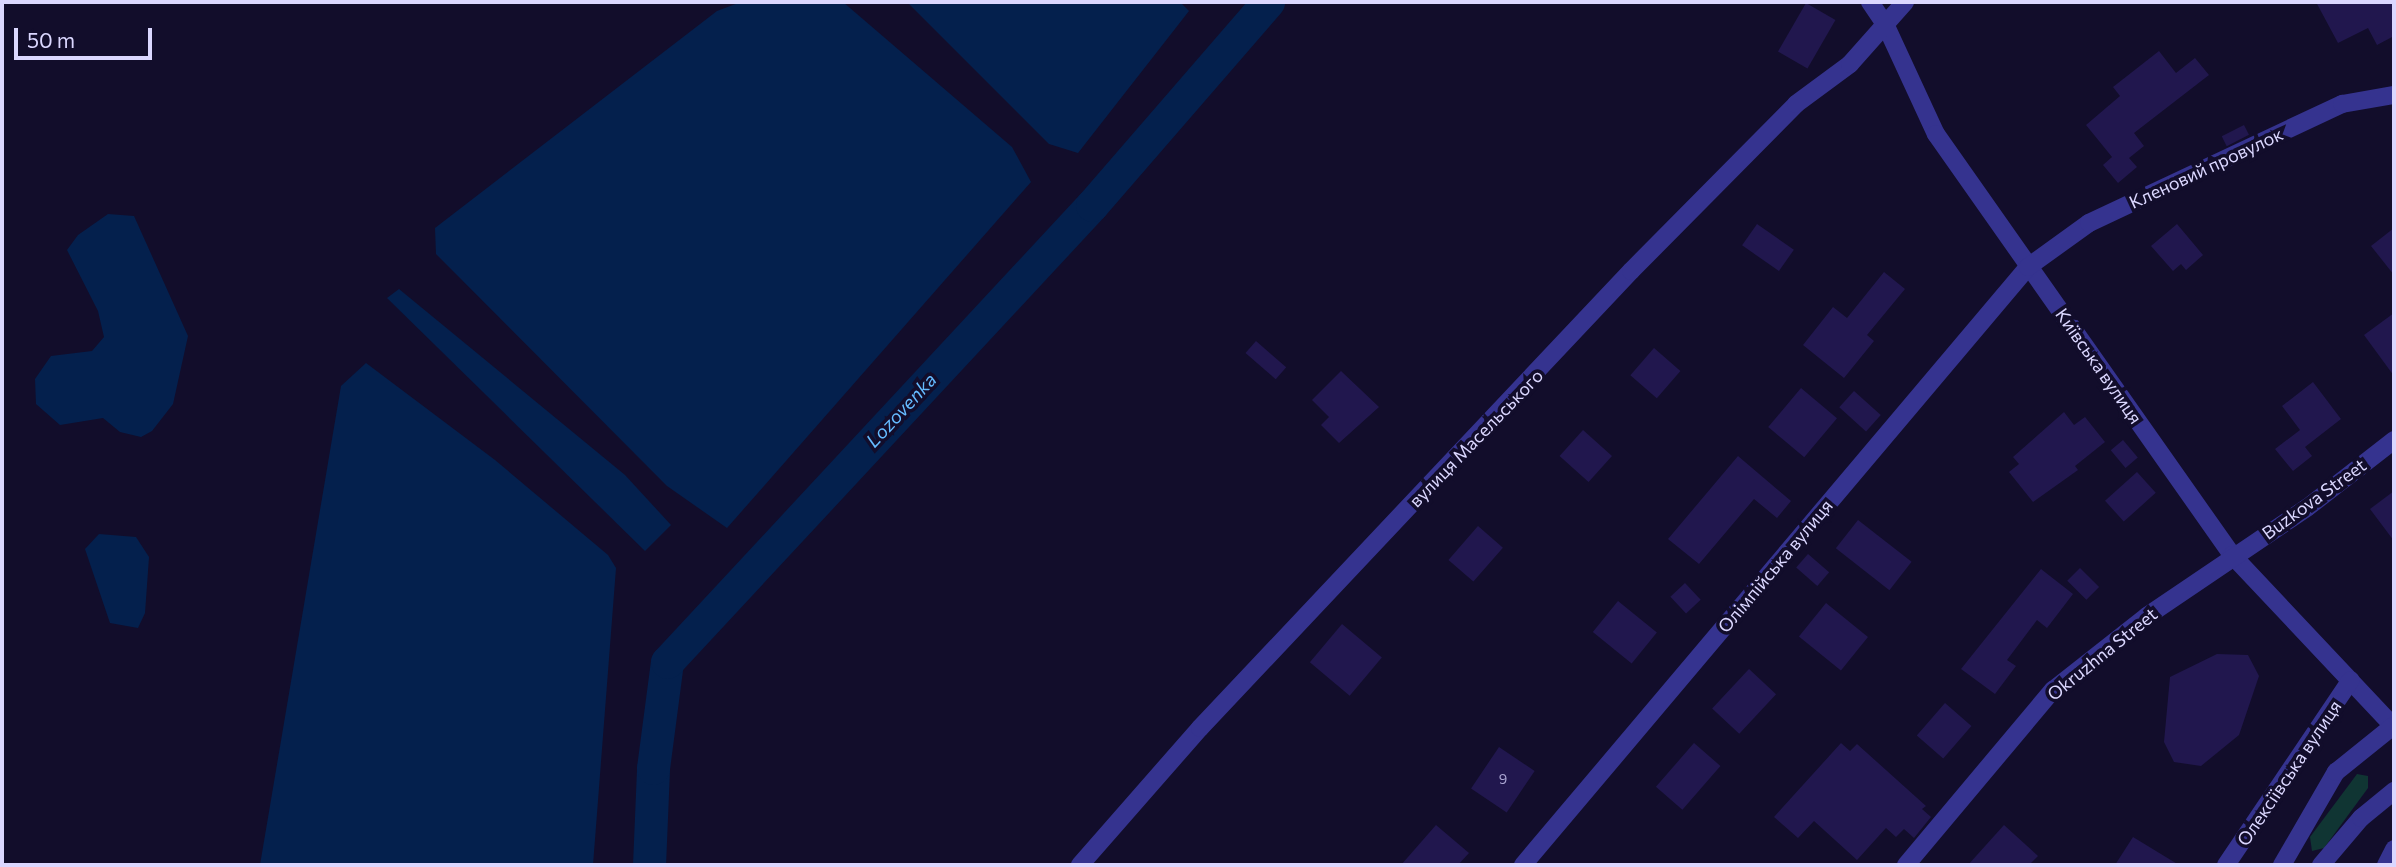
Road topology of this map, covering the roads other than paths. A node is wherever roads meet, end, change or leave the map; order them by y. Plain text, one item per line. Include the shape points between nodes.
1 (1870, 2) edge
2 (1905, 2) edge
3 (1886, 26) junction
4 (2394, 95) edge
5 (2028, 267) junction
6 (2394, 440) edge
7 (2232, 555) junction
8 (2351, 680) junction
9 (2394, 727) edge
10 (2394, 791) edge
11 (2394, 849) edge
12 (1080, 865) edge
13 (1522, 865) edge
14 (1906, 865) edge
15 (2226, 865) edge
16 (2282, 865) edge
17 (2321, 865) edge
18 (2386, 865) edge

1 - 3 street, Київська вулиця
2 - 3 street, вулиця Масельського
3 - 5 street, Київська вулиця via 1936,134
3 - 12 street, вулиця Масельського via 1850,64 1786,114 1631,271 1200,728
4 - 5 street, Кленовий провулок via 2342,104 2089,223
5 - 7 street, Київська вулиця
5 - 13 street, Олімпійська вулиця
6 - 7 street, Buzkova Street via 2308,507
7 - 8 street, Київська вулиця
7 - 14 street, Okruzhna Street via 2053,690
8 - 9 street, Київська вулиця
8 - 15 street, Олексіївська вулиця
9 - 16 street via 2336,772
10 - 17 street via 2361,818
11 - 18 street

